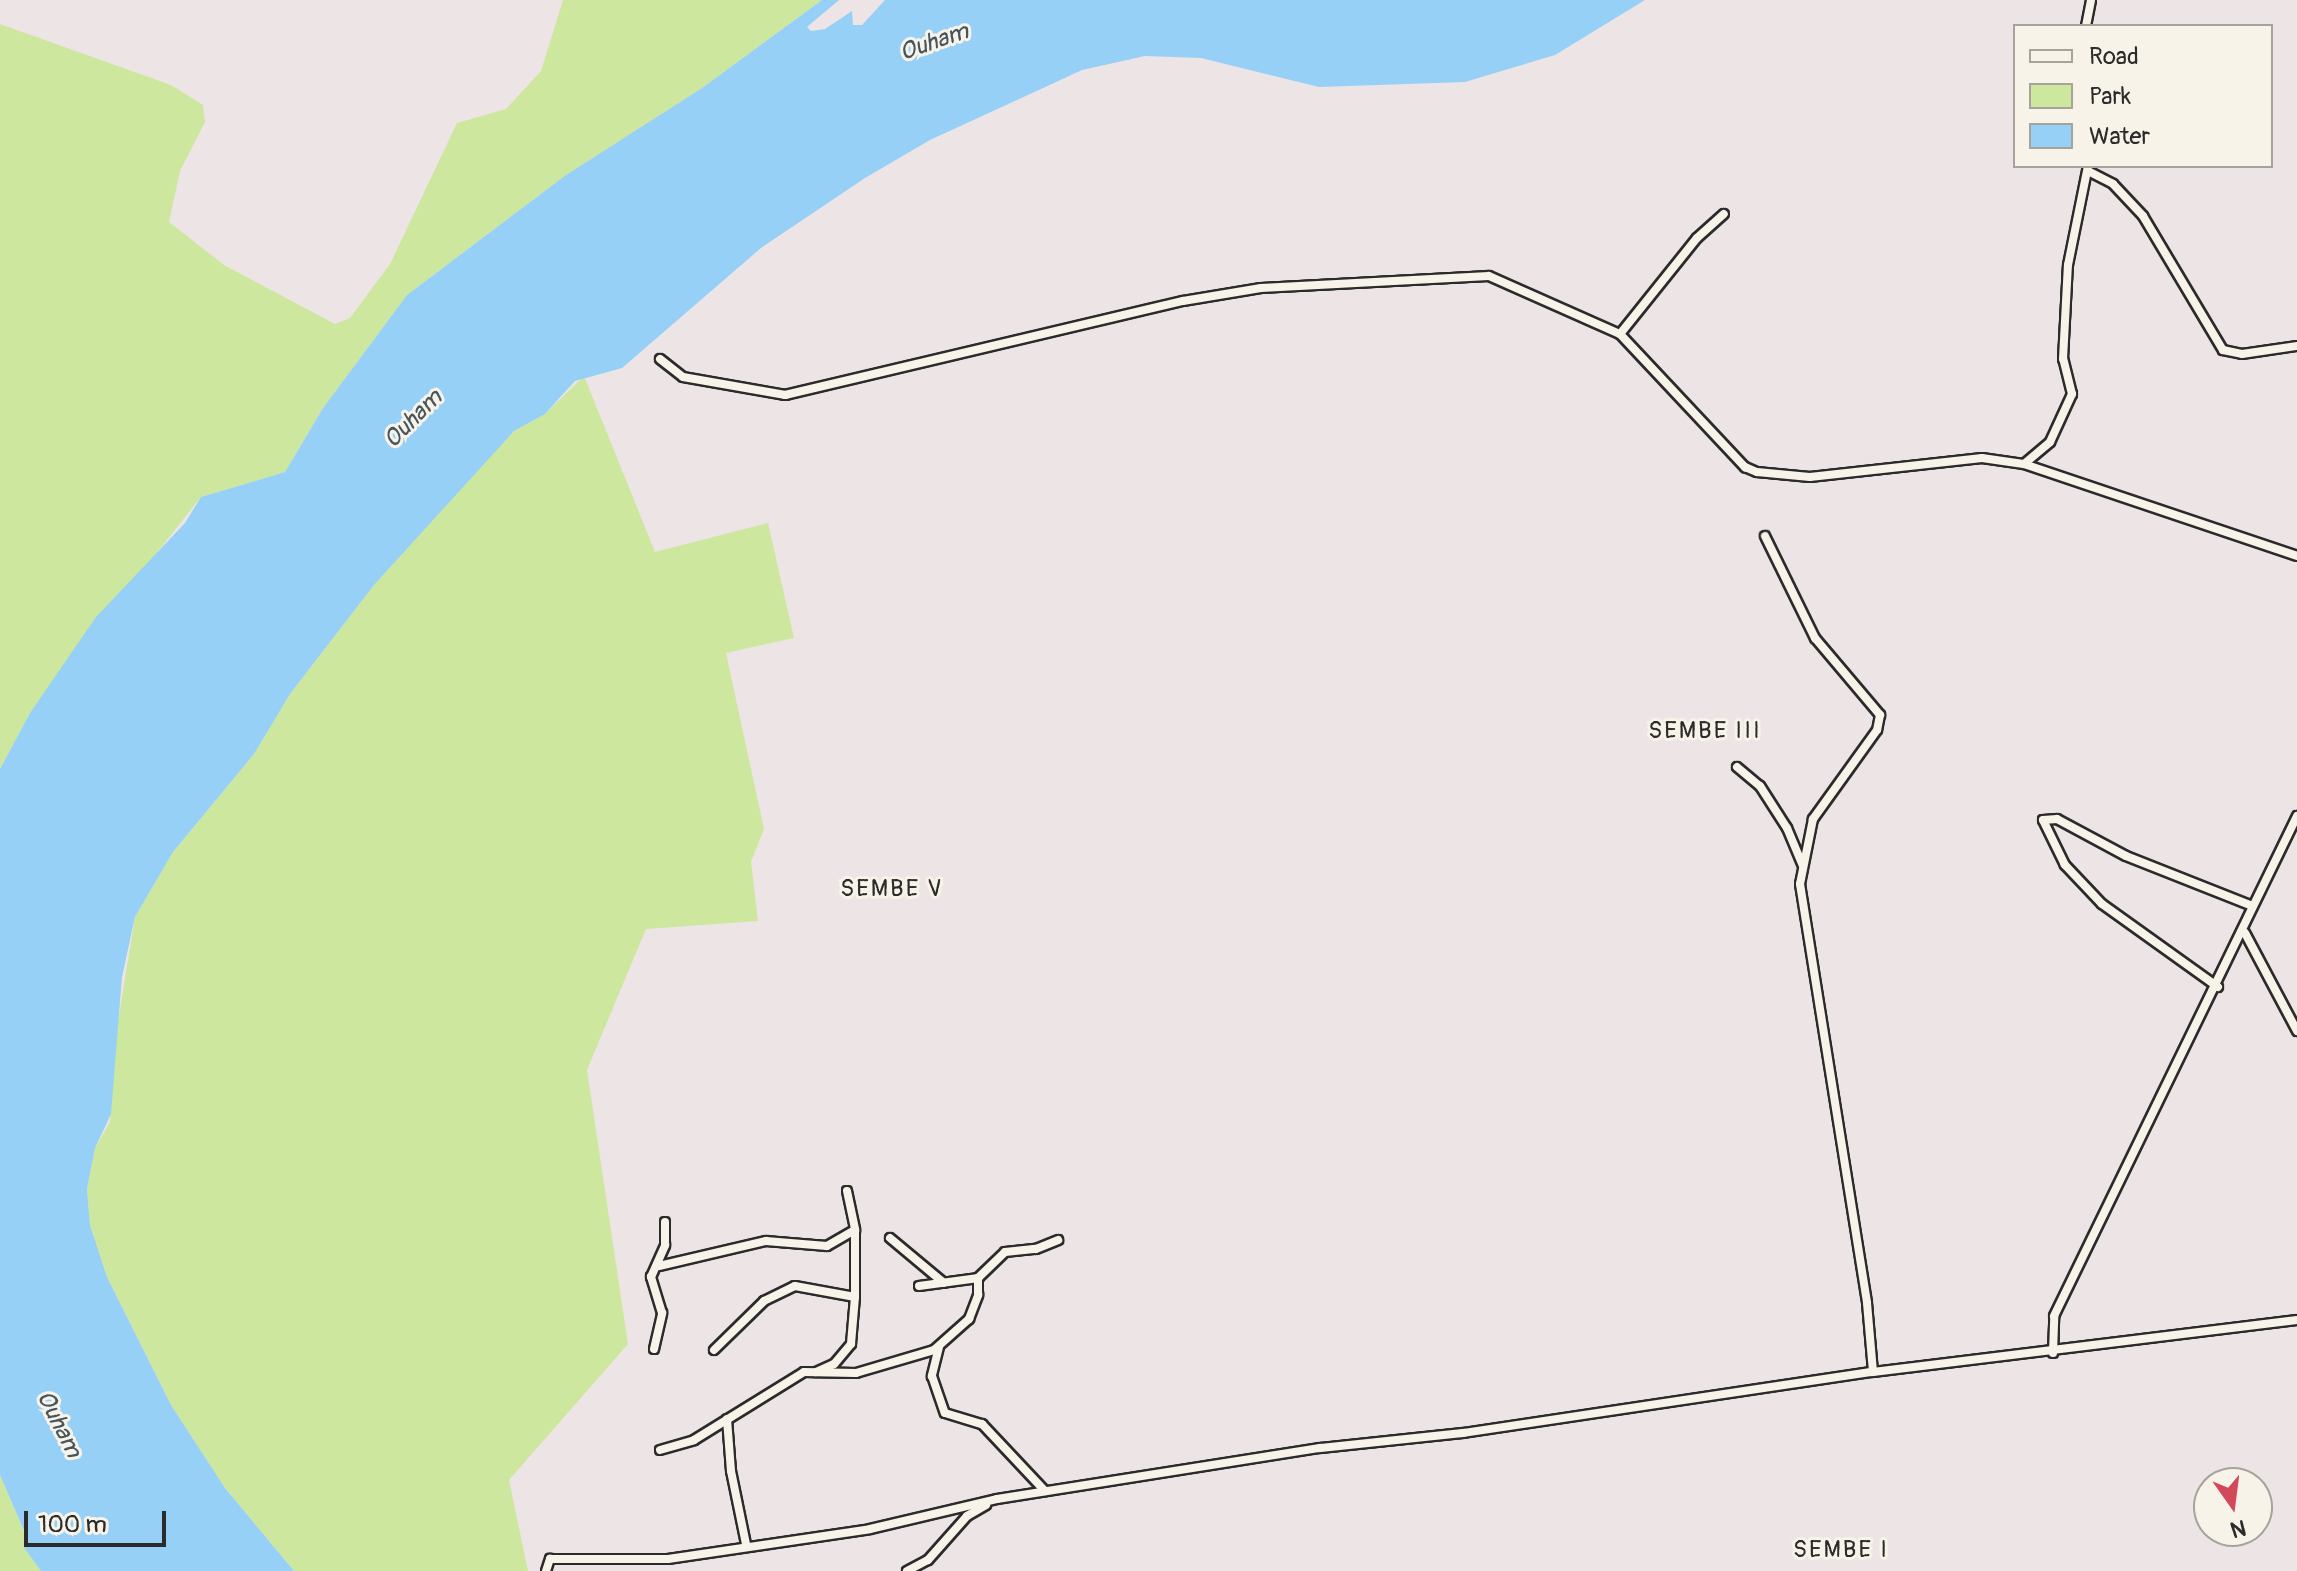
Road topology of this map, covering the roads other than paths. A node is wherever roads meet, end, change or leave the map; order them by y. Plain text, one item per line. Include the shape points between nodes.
1 (2091, 0) edge
2 (2086, 24) edge
3 (2088, 168) edge
4 (1724, 214) dead end
5 (1620, 334) junction
6 (2297, 346) edge
7 (660, 359) dead end
8 (2024, 464) junction
9 (1765, 536) dead end
10 (2297, 556) edge
11 (1737, 767) dead end
12 (2297, 816) edge
13 (1803, 866) junction
14 (2252, 906) junction
15 (2245, 933) junction
16 (2218, 987) junction
17 (2297, 1012) edge
18 (2287, 1016) junction
19 (2297, 1031) edge
20 (847, 1191) dead end
21 (665, 1222) dead end
22 (855, 1230) junction
23 (890, 1238) dead end
24 (1058, 1240) dead end
25 (659, 1266) junction
26 (978, 1278) junction
27 (944, 1283) junction
28 (919, 1286) dead end
29 (855, 1297) junction
30 (2297, 1320) edge
31 (940, 1343) junction
32 (654, 1349) dead end
33 (714, 1350) dead end
34 (2053, 1353) junction
35 (1873, 1372) junction
36 (813, 1374) junction
37 (727, 1419) junction
38 (660, 1450) dead end
39 (1045, 1491) junction
40 (997, 1499) junction
41 (746, 1544) junction
42 (546, 1571) edge
43 (907, 1571) edge

1 - 2 street
3 - 6 street via 2113,184 2143,216 2223,350 2242,354
3 - 8 street via 2068,265 2063,359 2072,394 2050,442
4 - 5 street via 1697,238
5 - 7 street via 1529,291 1467,274 1261,288 1183,301 785,395 683,377
5 - 8 street via 1745,467 1757,472 1810,477 1982,458
8 - 10 street
9 - 13 street via 1815,638 1880,715 1877,730 1813,819
11 - 13 street via 1774,807
12 - 14 street
13 - 35 street via 1802,912 1867,1303
14 - 15 street
14 - 16 street via 2126,856 2057,819 2043,820 2065,865 2102,904
15 - 16 street
15 - 18 street
16 - 34 street via 2054,1316
17 - 18 street
18 - 19 street
20 - 22 street
21 - 25 street
22 - 25 street via 827,1246 766,1241
22 - 29 street
23 - 27 street
24 - 26 street via 1005,1252
25 - 32 street via 651,1277 662,1313
26 - 27 street
26 - 31 street via 969,1319
27 - 28 street
29 - 33 street via 795,1286 764,1301
29 - 36 street via 851,1344 834,1364
30 - 34 street
31 - 36 street via 934,1350 856,1373
31 - 39 street via 932,1376 945,1413 982,1424
34 - 35 street
35 - 39 street
36 - 37 street via 804,1372 760,1404
37 - 38 street via 694,1440
37 - 41 street
39 - 40 street
40 - 41 street via 870,1529
40 - 43 street via 967,1516 928,1560
41 - 42 street via 668,1559 550,1559

